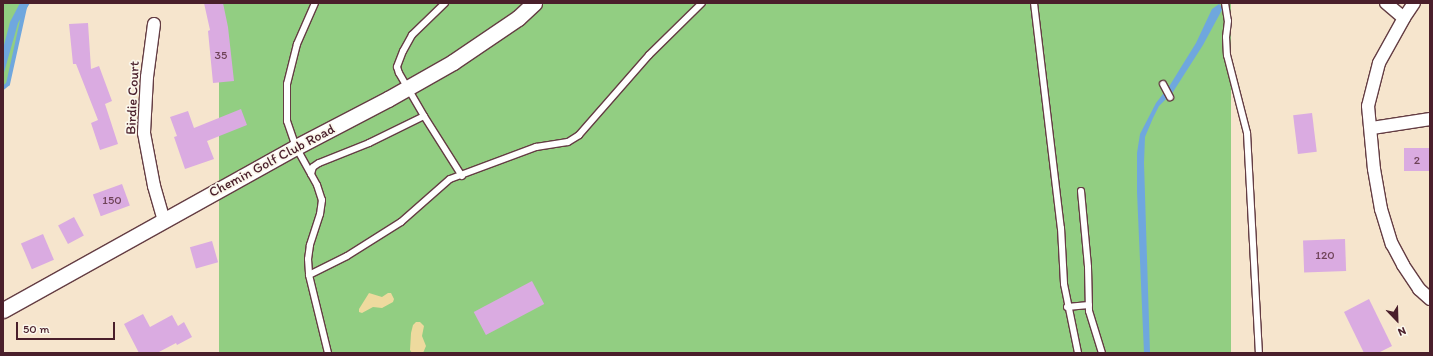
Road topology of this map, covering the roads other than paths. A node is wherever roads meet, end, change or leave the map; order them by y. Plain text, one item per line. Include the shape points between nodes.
1 (315, 3) edge
2 (445, 3) edge
3 (534, 3) edge
4 (702, 3) edge
5 (1034, 3) edge
6 (1225, 3) edge
7 (1386, 3) edge
8 (1414, 3) edge
9 (1404, 18) junction
10 (154, 24) dead end
11 (1163, 84) dead end
12 (408, 88) junction
13 (1170, 97) dead end
14 (424, 116) junction
15 (1430, 119) edge
16 (1372, 128) junction
17 (296, 147) junction
18 (311, 174) junction
19 (462, 176) junction
20 (1081, 191) dead end
21 (164, 220) junction
22 (309, 275) junction
23 (1430, 299) edge
24 (1089, 305) junction
25 (1067, 307) junction
26 (3, 310) edge
27 (328, 353) edge
28 (1078, 353) edge
29 (1102, 353) edge
30 (1259, 353) edge

1 - 17 lane via 298,44 287,84 288,128
2 - 12 lane via 412,35 398,62 398,72
3 - 12 street, Chemin Golf Club Road via 518,18 453,62
4 - 19 lane via 649,55 579,135 568,142 536,147
5 - 25 lane via 1061,228
6 - 30 lane via 1228,21 1227,55 1247,133
7 - 9 street
8 - 9 street
9 - 16 street via 1379,64 1368,106
10 - 21 street, Birdie Court via 147,77 144,132 154,186
11 - 13 lane
12 - 14 lane
12 - 17 street, Chemin Golf Club Road
14 - 18 lane via 369,143 319,163 313,167
14 - 19 lane
15 - 16 street
16 - 23 street via 1374,169 1381,209 1392,244 1419,289
17 - 18 lane
17 - 21 street, Chemin Golf Club Road
18 - 22 lane via 322,200 310,245
19 - 22 lane via 450,179 401,222 374,241
20 - 24 lane
21 - 26 street, Chemin Golf Club Road
22 - 27 lane
24 - 25 lane
24 - 29 lane via 1090,318
25 - 28 lane

